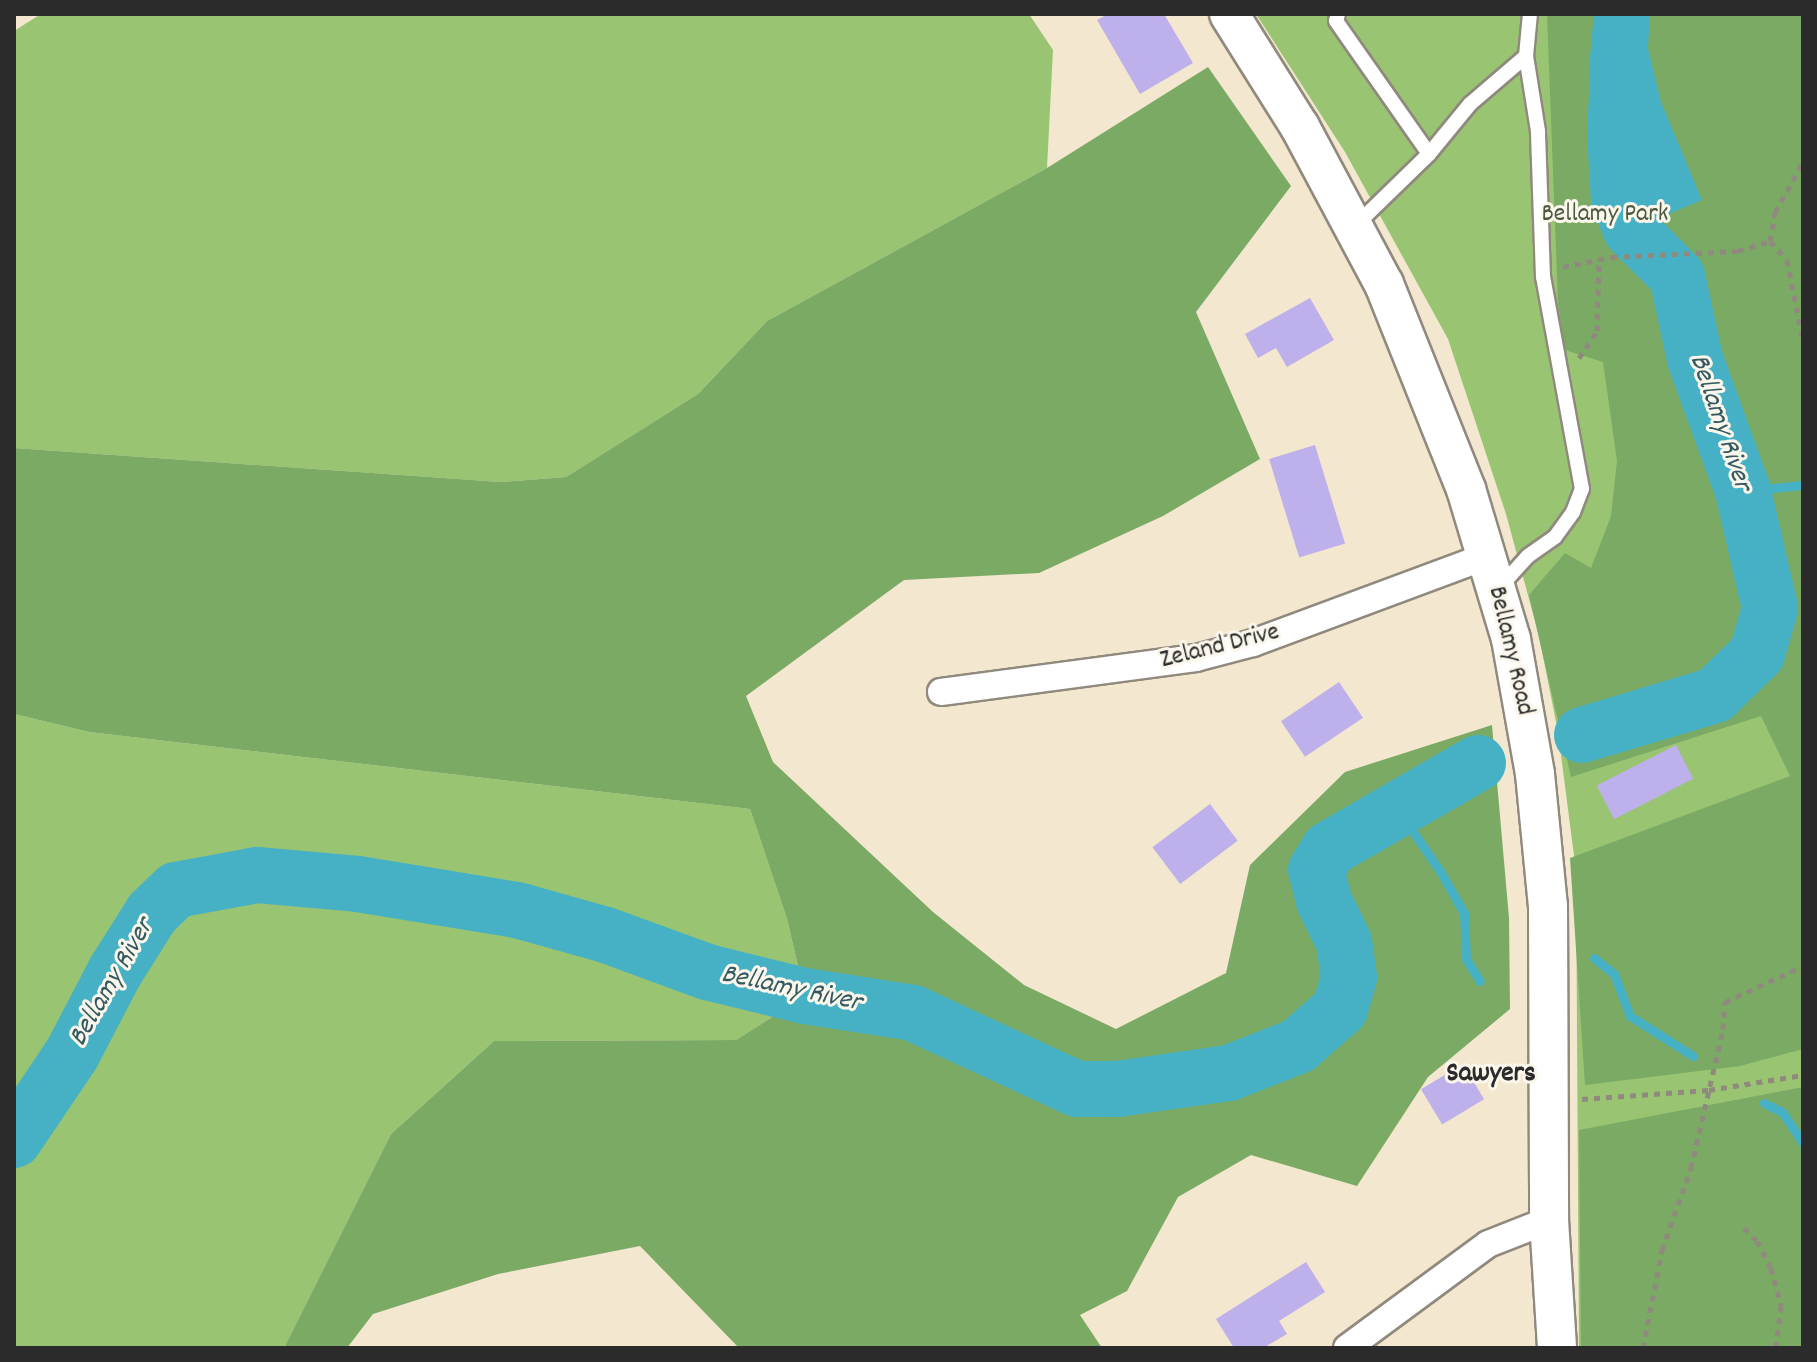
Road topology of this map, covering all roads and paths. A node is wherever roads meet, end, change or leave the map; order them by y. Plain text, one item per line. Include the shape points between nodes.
1 (1229, 14) edge
2 (1338, 14) edge
3 (1530, 14) edge
4 (1526, 56) junction
5 (1429, 154) junction
6 (1803, 162) edge
7 (1356, 226) junction
8 (1770, 241) junction
9 (1599, 260) junction
10 (1562, 267) dead end
11 (1803, 341) edge
12 (1559, 367) junction
13 (1492, 573) junction
14 (941, 692) dead end
15 (1803, 966) edge
16 (1803, 1075) edge
17 (1709, 1090) junction
18 (1549, 1102) junction
19 (1549, 1220) junction
20 (1744, 1228) dead end
21 (1347, 1348) edge
22 (1557, 1348) edge
23 (1643, 1348) edge
24 (1776, 1348) edge

1 - 7 street, Bellamy Road
2 - 5 lane via 1336,21
3 - 4 lane
4 - 5 lane via 1470,104
4 - 12 lane via 1538,131 1543,277
5 - 7 lane
6 - 8 path via 1775,212
7 - 13 street, Bellamy Road via 1441,418
8 - 9 path via 1738,251
8 - 11 path via 1787,260
9 - 10 path
9 - 12 path via 1597,331 1578,359
12 - 13 lane via 1582,489 1555,537
13 - 14 street, Zeland Drive via 1196,658
13 - 18 street, Bellamy Road via 1525,704 1535,774 1548,906
15 - 17 path via 1725,1002
16 - 17 path
17 - 18 path
17 - 23 path via 1691,1168 1662,1250
18 - 19 street, Bellamy Road
19 - 21 street via 1488,1244
19 - 22 street, Bellamy Road
20 - 24 path via 1771,1268 1781,1306

